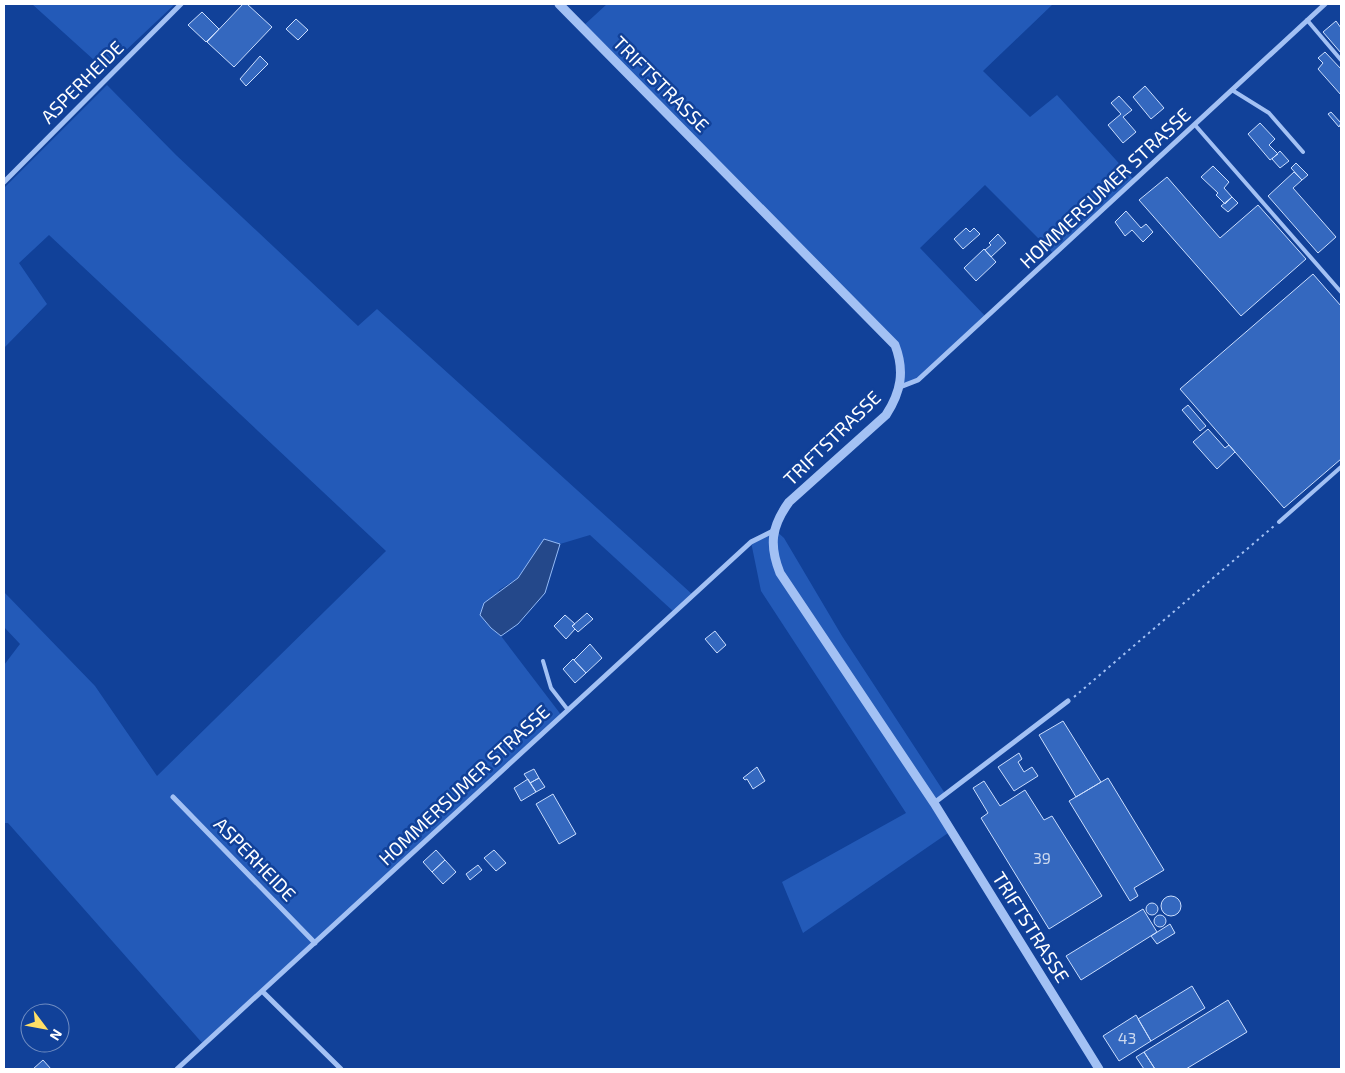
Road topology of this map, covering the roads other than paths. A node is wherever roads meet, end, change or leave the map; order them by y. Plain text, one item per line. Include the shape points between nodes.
1 (181, 4) edge
2 (559, 4) edge
3 (1325, 4) edge
4 (1308, 20) junction
5 (1341, 60) edge
6 (1232, 90) junction
7 (1195, 125) junction
8 (1303, 152) dead end
9 (4, 182) edge
10 (1341, 292) edge
11 (900, 387) junction
12 (1341, 467) edge
13 (1279, 522) road end
14 (775, 530) junction
15 (543, 662) dead end
16 (1068, 701) road end
17 (568, 710) junction
18 (173, 797) dead end
19 (934, 803) junction
20 (315, 943) junction
21 (262, 992) junction
22 (177, 1069) edge
23 (341, 1069) edge
24 (1099, 1069) edge

1 - 9 street, ASPERHEIDE
2 - 11 street, TRIFTSTRASSE via 895,345 900,357
3 - 4 street, HOMMERSUMER STRASSE
4 - 5 lane
4 - 6 street, HOMMERSUMER STRASSE
6 - 7 street, HOMMERSUMER STRASSE
6 - 8 lane via 1269,113
7 - 10 lane
7 - 11 street, HOMMERSUMER STRASSE via 918,380
11 - 14 street, TRIFTSTRASSE via 886,415 789,502
12 - 13 lane
14 - 17 street, HOMMERSUMER STRASSE via 751,542
14 - 19 street, TRIFTSTRASSE via 772,553 780,573
15 - 17 lane via 551,688
16 - 19 street
17 - 20 street, HOMMERSUMER STRASSE
18 - 20 street, ASPERHEIDE
19 - 24 street, TRIFTSTRASSE
20 - 21 street, HOMMERSUMER STRASSE
21 - 22 street, HOMMERSUMER STRASSE
21 - 23 street

